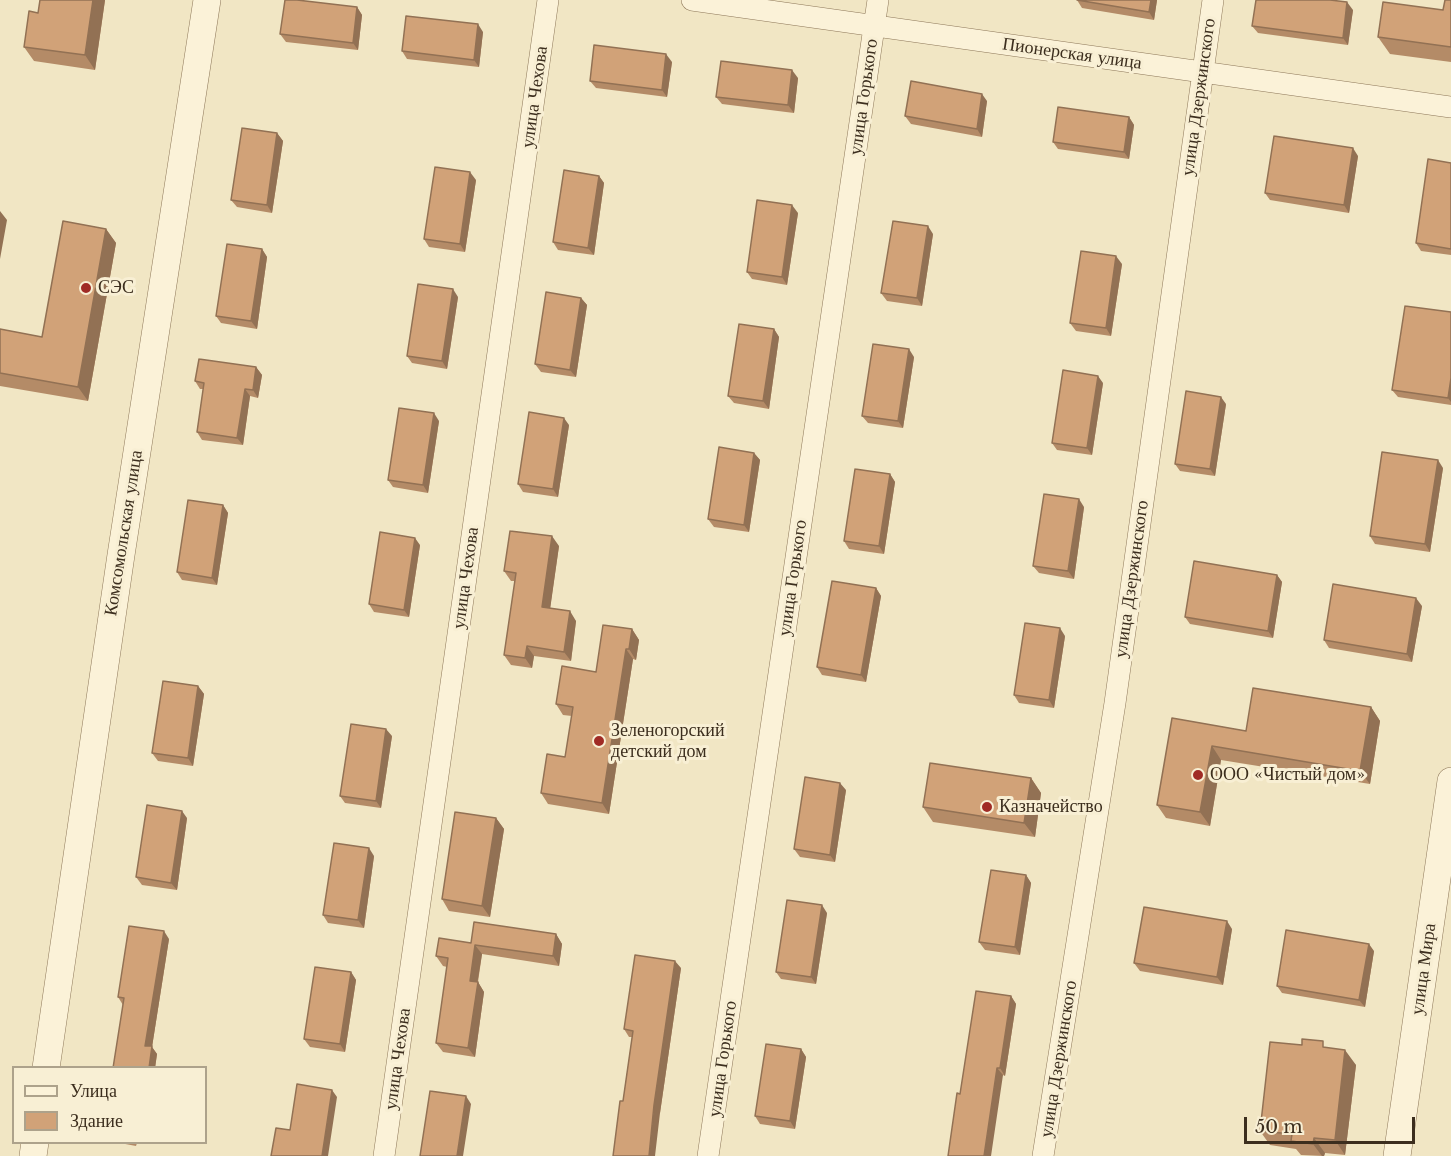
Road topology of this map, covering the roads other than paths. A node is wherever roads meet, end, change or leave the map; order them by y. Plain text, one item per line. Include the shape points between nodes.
1 (207, 0) edge
2 (548, 0) edge
3 (692, 0) edge
4 (878, 0) edge
5 (1213, 0) edge
6 (875, 26) junction
7 (1203, 72) junction
8 (1451, 107) edge
9 (1451, 781) edge
10 (46, 1066) edge
11 (384, 1156) edge
12 (708, 1156) edge
13 (1043, 1156) edge
14 (1397, 1156) edge

1 - 10 street, Комсомольская улица
2 - 11 street, улица Чехова
3 - 6 street, Пионерская улица
4 - 6 street, улица Горького
5 - 7 street, улица Дзержинского
6 - 7 street, Пионерская улица
6 - 12 street, улица Горького
7 - 8 street, Пионерская улица
7 - 13 street, улица Дзержинского via 1115,703
9 - 14 street, улица Мира

